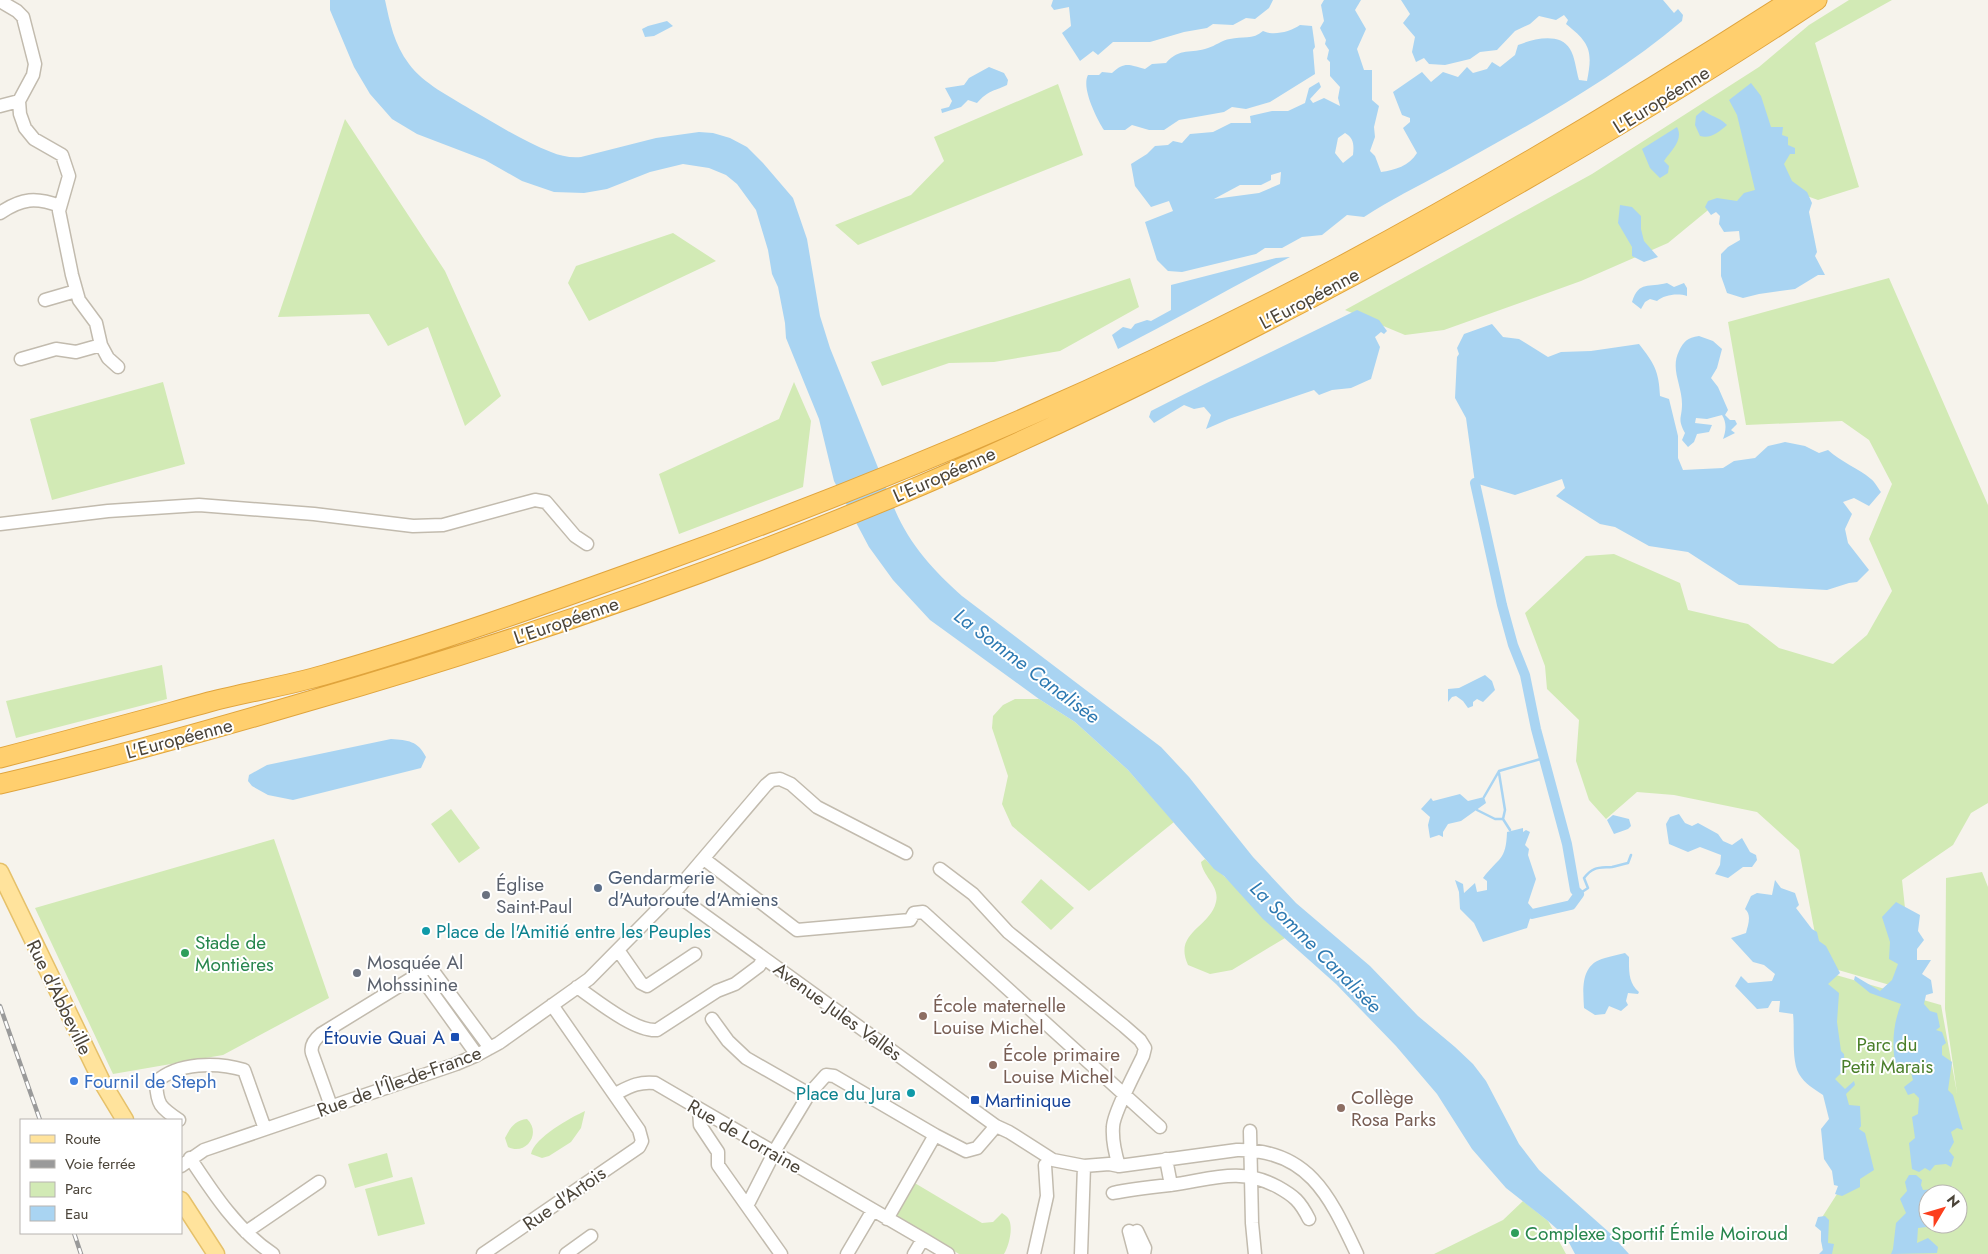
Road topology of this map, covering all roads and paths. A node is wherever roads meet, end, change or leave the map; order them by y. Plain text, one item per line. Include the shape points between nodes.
1 (1791, 0) edge
2 (1817, 0) edge
3 (4, 1) edge
4 (19, 101) junction
5 (0, 106) edge
6 (60, 206) junction
7 (0, 212) edge
8 (76, 291) junction
9 (45, 300) dead end
10 (101, 345) junction
11 (22, 359) dead end
12 (118, 367) dead end
13 (0, 524) edge
14 (587, 544) dead end
15 (0, 758) edge
16 (5, 782) edge
17 (906, 853) dead end
18 (704, 859) junction
19 (940, 869) dead end
20 (0, 872) edge
21 (674, 893) junction
22 (618, 950) junction
23 (695, 954) dead end
24 (764, 958) junction
25 (418, 974) junction
26 (577, 987) junction
27 (552, 1005) junction
28 (712, 1019) dead end
29 (490, 1048) junction
30 (477, 1055) junction
31 (615, 1094) junction
32 (809, 1094) junction
33 (1125, 1096) junction
34 (331, 1106) junction
35 (699, 1109) junction
36 (124, 1119) edge
37 (178, 1119) edge
38 (998, 1127) junction
39 (1160, 1127) dead end
40 (265, 1129) junction
41 (1250, 1131) dead end
42 (935, 1135) junction
43 (1251, 1151) junction
44 (774, 1153) junction
45 (1166, 1159) junction
46 (184, 1161) edge
47 (1045, 1165) junction
48 (1118, 1166) junction
49 (1061, 1167) junction
50 (1084, 1170) junction
51 (1251, 1176) junction
52 (319, 1182) dead end
53 (1171, 1185) junction
54 (1113, 1193) dead end
55 (182, 1202) edge
56 (748, 1206) junction
57 (873, 1210) junction
58 (887, 1218) junction
59 (182, 1219) edge
60 (1309, 1219) dead end
61 (246, 1232) junction
62 (592, 1236) dead end
63 (923, 1239) junction
64 (205, 1254) edge
65 (216, 1254) edge
66 (273, 1254) edge
67 (484, 1254) edge
68 (566, 1254) edge
69 (781, 1254) edge
70 (847, 1254) edge
71 (914, 1254) edge
72 (948, 1254) edge
73 (1034, 1254) edge
74 (1081, 1254) edge
75 (1135, 1254) edge
76 (1144, 1254) edge
77 (1255, 1254) edge
78 (1357, 1254) edge

1 - 15 highway, L'Européenne via 1553,148 1348,262 1173,350 916,463 808,508 438,639 321,676
2 - 16 highway, L'Européenne via 1600,137 1427,236 1194,358 925,484 816,529 631,598 464,655 220,727
3 - 4 street via 23,17 36,64
4 - 5 street
4 - 6 street via 25,128 34,139 62,155 69,176
6 - 7 street via 29,200 15,202
6 - 8 street
8 - 9 street
8 - 10 street via 96,322
10 - 11 street via 76,352 56,349
10 - 12 street
13 - 14 street via 108,511 206,505 413,526 443,525 535,500 546,502 575,536
17 - 18 street, Rue de l'Île-de-France via 818,807 780,779 766,785
18 - 21 street, Rue de l'Île-de-France
18 - 33 street via 798,930 910,920 914,913 923,912
19 - 33 street via 973,894 1008,932 1140,1040 1145,1048 1143,1056
20 - 36 main road, Rue d'Abbeville via 102,1082
21 - 22 street, Rue de l'Île-de-France
21 - 24 street, Avenue Jules Vallès
22 - 23 street via 647,986
22 - 26 street, Rue de l'Île-de-France
24 - 26 street via 759,966 735,984 718,990 657,1030 647,1031
24 - 38 street, Avenue Jules Vallès
25 - 29 street via 430,966
25 - 30 street
25 - 34 street via 315,1039 311,1049
26 - 27 street, Rue de l'Île-de-France
27 - 29 street, Rue de l'Île-de-France
27 - 31 street
28 - 32 street via 728,1042 746,1058
29 - 30 street, Rue de l'Île-de-France
30 - 34 street, Rue de l'Île-de-France
31 - 35 street, Rue de Lorraine via 635,1084 655,1083
31 - 67 street, Rue d'Artois via 639,1130 642,1141 639,1146
32 - 42 street via 826,1075 834,1076
32 - 44 street
33 - 39 street
33 - 48 street via 1112,1126
34 - 40 street, Rue de l'Île-de-France
35 - 44 street, Rue de Lorraine
35 - 56 street via 700,1125 718,1152 718,1165
37 - 40 street via 157,1100 156,1082 162,1076 189,1067 212,1064 244,1070
38 - 42 street via 977,1148 966,1151
38 - 47 street, Avenue Jules Vallès
38 - 49 street, Avenue Jules Vallès
40 - 46 street, Rue de l'Île-de-France via 204,1150
41 - 43 street
42 - 58 street
43 - 45 street
43 - 51 street
43 - 78 street via 1281,1156 1319,1184 1336,1209
44 - 56 street
44 - 57 street, Rue de Lorraine
45 - 48 street
45 - 53 street
46 - 61 street
47 - 49 street, Avenue Jules Vallès
47 - 73 street via 1047,1196
48 - 50 street via 1109,1164
49 - 50 street
50 - 74 street
51 - 53 street via 1208,1178
51 - 60 street via 1287,1192 1301,1203
51 - 77 street
52 - 61 street
53 - 54 street
55 - 65 main road
56 - 69 street
57 - 58 street, Rue de Lorraine
57 - 70 street
58 - 63 street, Rue de Lorraine
59 - 64 main road
61 - 66 street
62 - 68 street
63 - 71 street
63 - 72 street, Rue de Lorraine
75 - 76 street via 1133,1231 1145,1248

